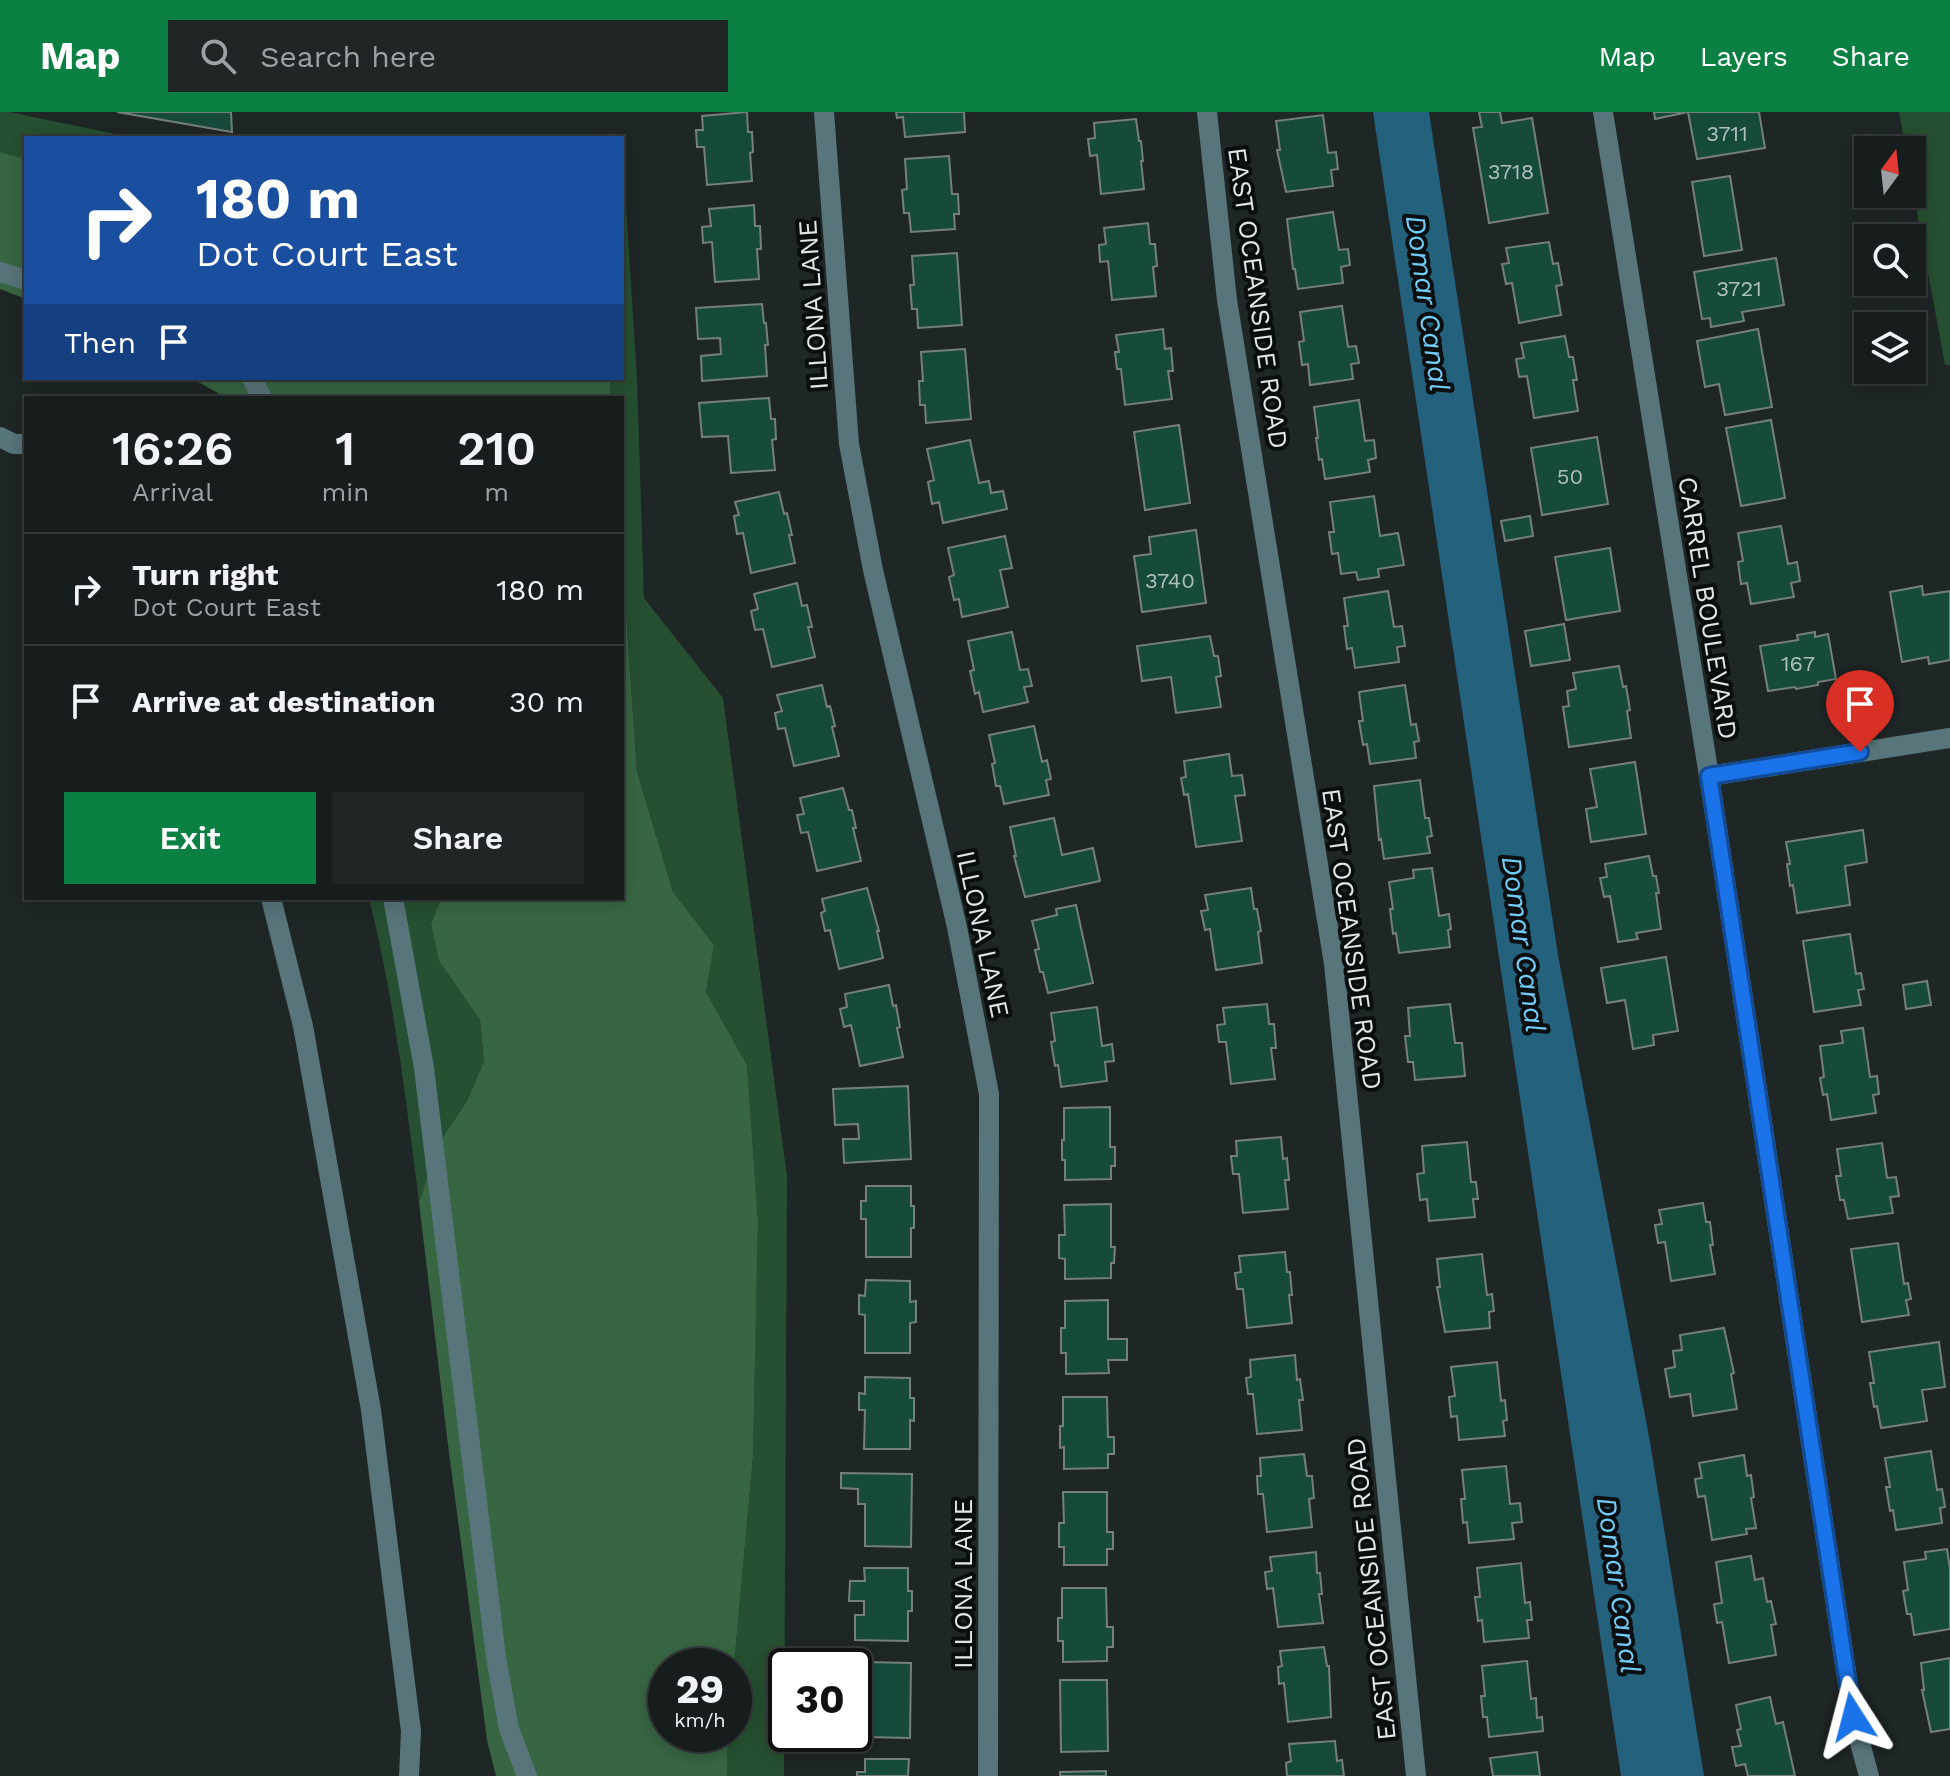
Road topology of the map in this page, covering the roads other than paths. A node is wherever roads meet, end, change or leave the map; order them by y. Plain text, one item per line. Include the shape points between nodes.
1 (824, 112) edge
2 (1207, 112) edge
3 (1603, 112) edge
4 (0, 272) edge
5 (24, 279) edge
6 (0, 437) edge
7 (24, 444) edge
8 (1950, 738) edge
9 (1709, 776) junction
10 (272, 900) edge
11 (393, 900) edge
12 (409, 1776) edge
13 (527, 1776) edge
14 (988, 1776) edge
15 (1416, 1776) edge
16 (1869, 1776) edge

1 - 14 street, ILLONA LANE via 849,444 989,1094
2 - 15 street, EAST OCEANSIDE ROAD via 1227,300 1334,964
3 - 9 street, CARREL BOULEVARD
4 - 5 street
6 - 7 street
8 - 9 street
9 - 16 street, CARREL BOULEVARD via 1853,1717
10 - 12 street via 303,1026 371,1410 411,1731
11 - 13 street via 424,1068 496,1657 509,1729

